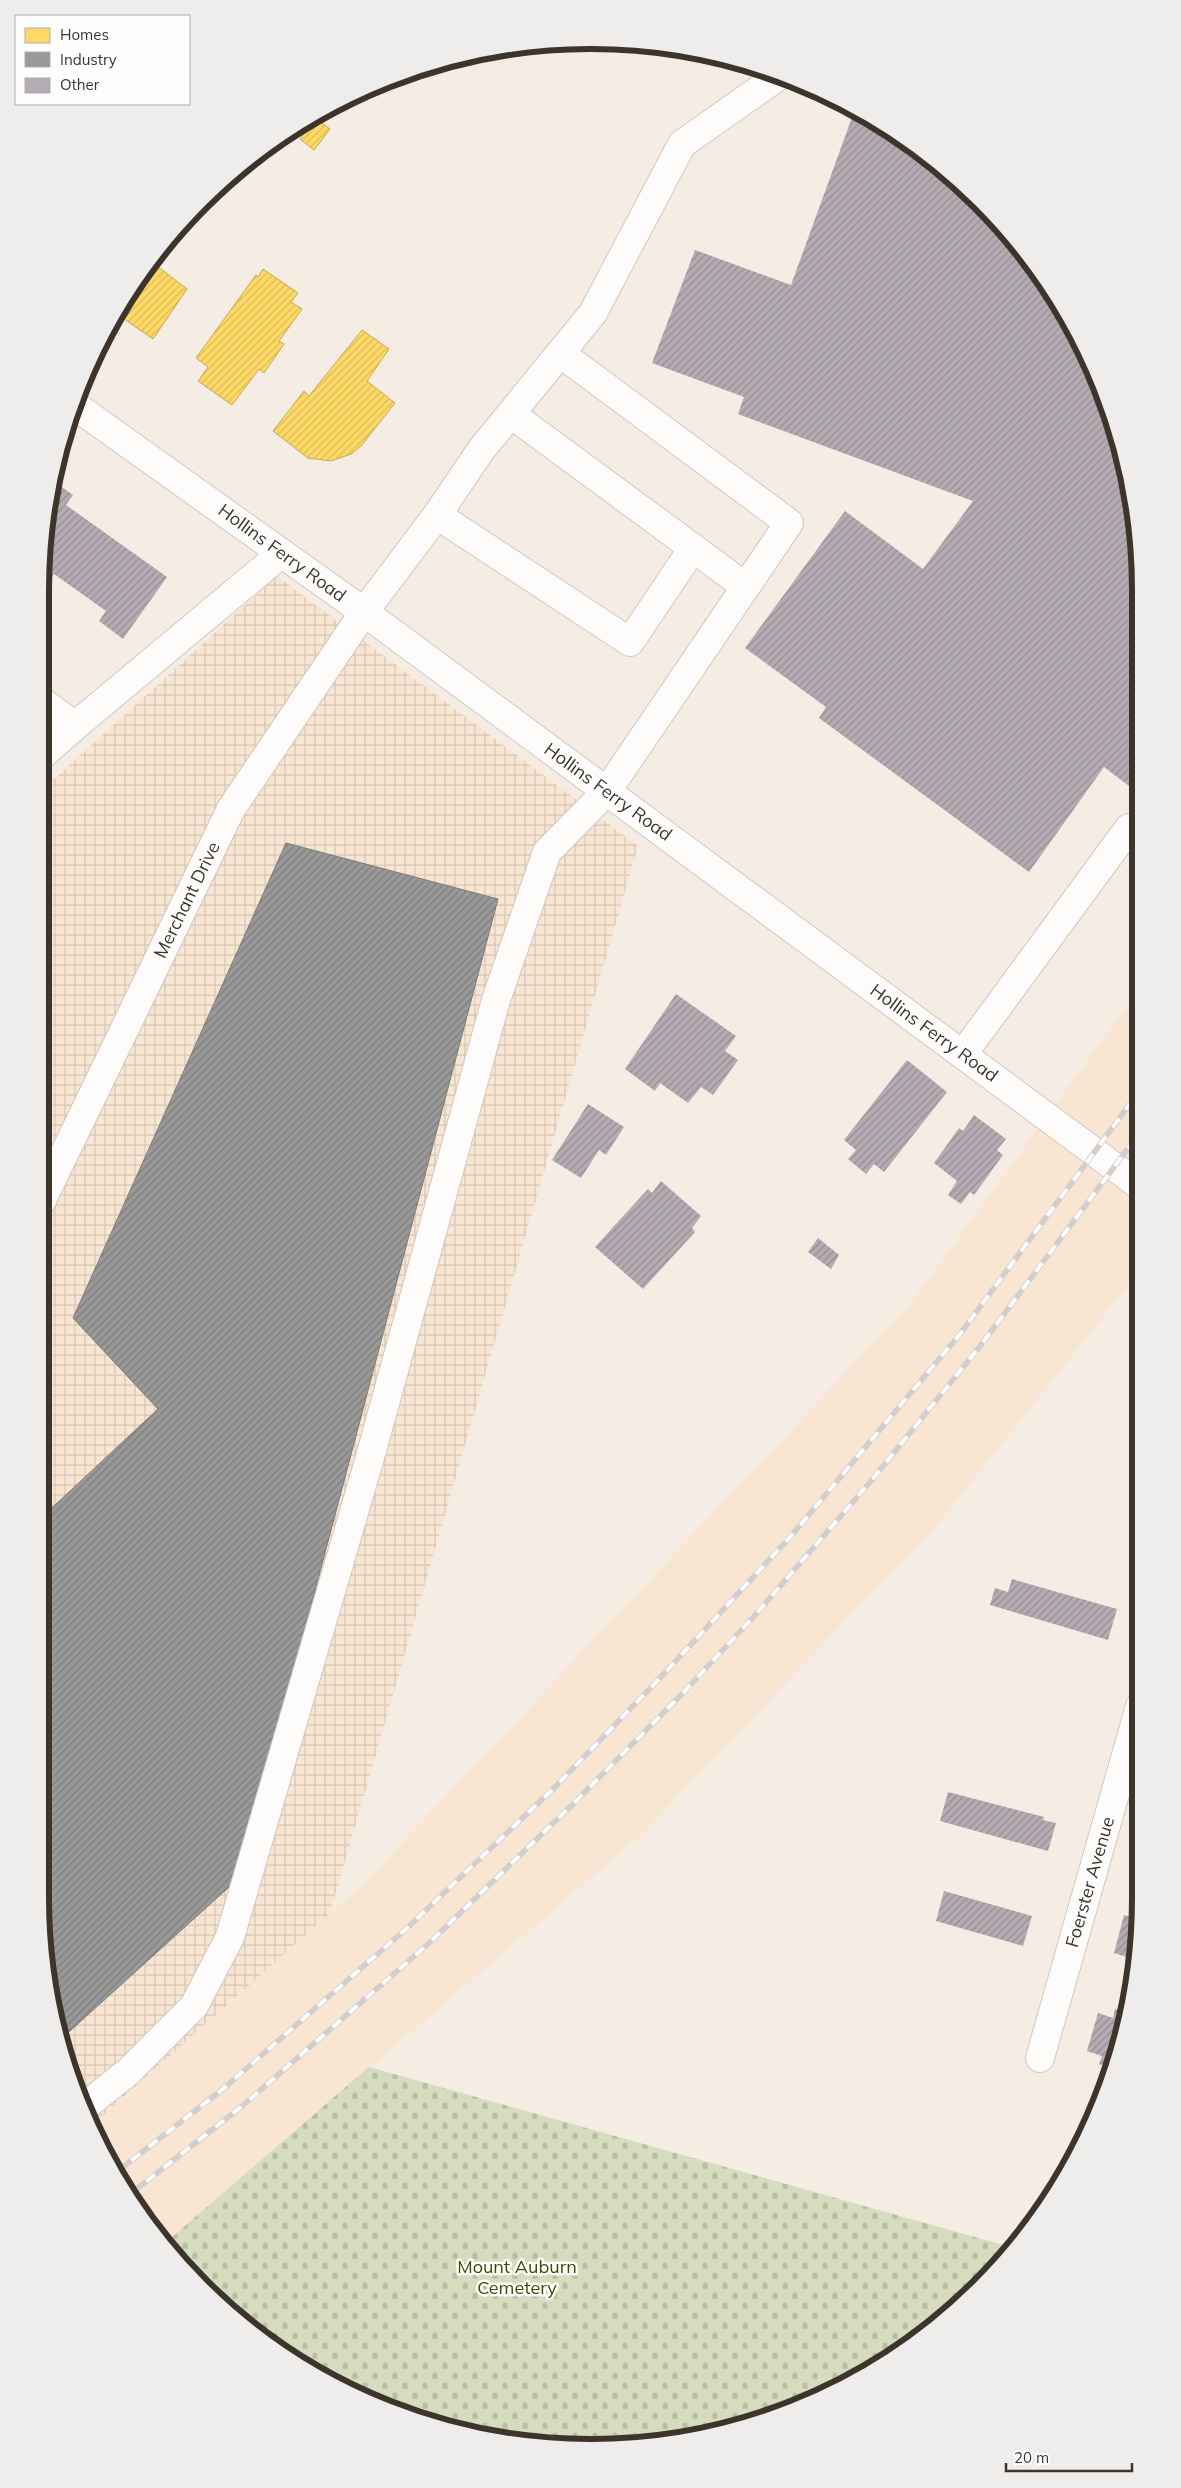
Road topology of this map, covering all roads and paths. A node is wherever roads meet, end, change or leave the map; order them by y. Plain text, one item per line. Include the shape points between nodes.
1 (772, 81) edge
2 (560, 353) junction
3 (80, 410) edge
4 (511, 414) junction
5 (437, 515) junction
6 (693, 548) junction
7 (282, 553) junction
8 (746, 587) junction
9 (364, 612) junction
10 (49, 707) edge
11 (75, 726) junction
12 (49, 749) edge
13 (607, 791) junction
14 (1129, 828) dead end
15 (963, 1054) junction
16 (1132, 1180) edge
17 (49, 1185) edge
18 (1132, 1734) edge
19 (1040, 2058) dead end
20 (89, 2103) edge

1 - 2 street, Merchant Drive via 682,144 593,313
2 - 4 street, Merchant Drive
2 - 8 street via 789,523
3 - 7 street, Hollins Ferry Road
4 - 5 street, Merchant Drive via 481,450
4 - 6 street
5 - 6 street via 630,642
5 - 9 street, Merchant Drive
6 - 8 street
7 - 9 street, Hollins Ferry Road
7 - 11 street
8 - 13 street
9 - 13 street, Hollins Ferry Road
9 - 17 street, Merchant Drive via 231,809
10 - 11 street
11 - 12 street
13 - 15 street, Hollins Ferry Road
13 - 20 street via 547,852 496,1000 371,1451 230,1937 194,2006 128,2072
14 - 15 street
15 - 16 street, Hollins Ferry Road
18 - 19 street, Foerster Avenue

